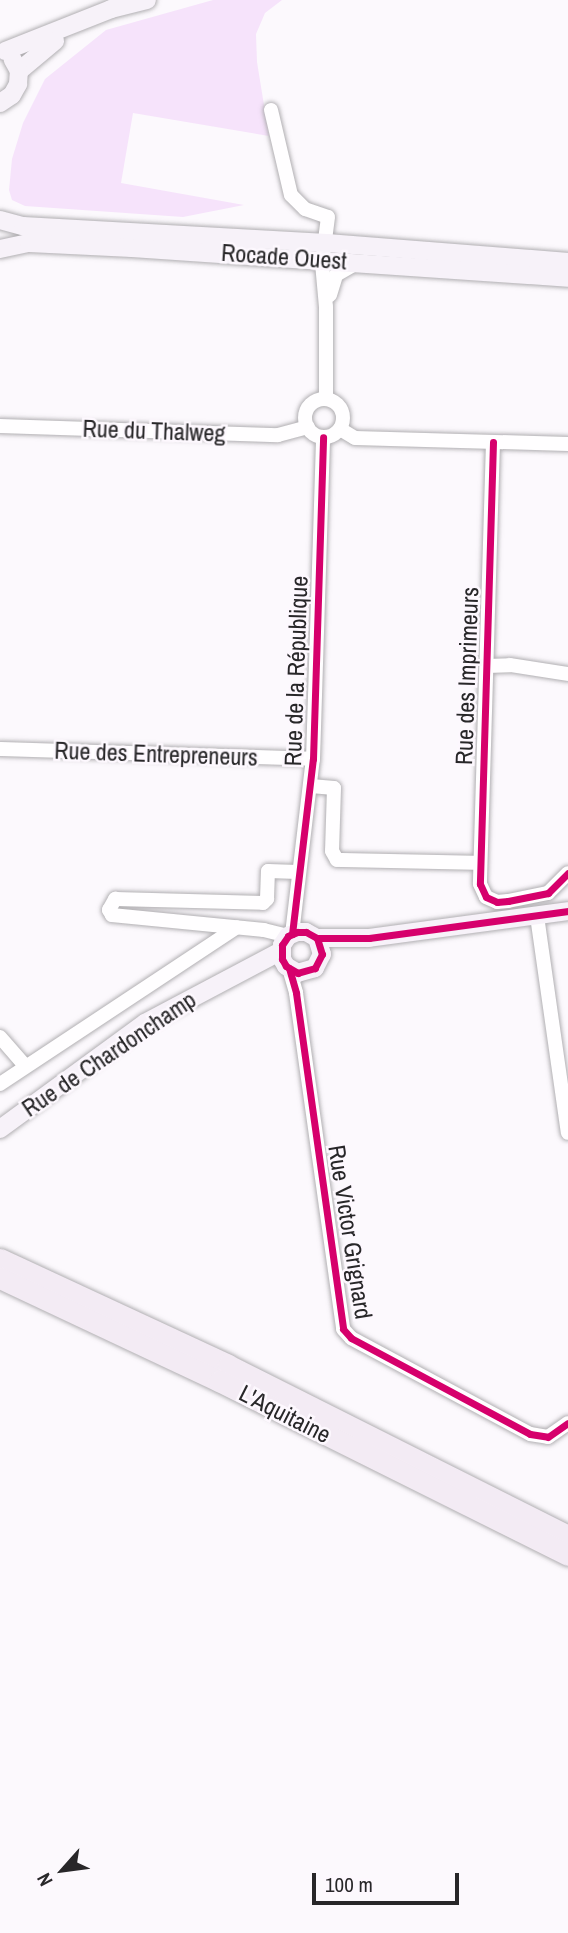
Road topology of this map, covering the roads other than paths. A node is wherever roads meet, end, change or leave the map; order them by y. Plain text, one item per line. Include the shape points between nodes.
1 (147, 0) edge
2 (93, 17) junction
3 (3, 51) edge
4 (19, 71) junction
5 (1, 104) edge
6 (271, 110) dead end
7 (0, 220) edge
8 (0, 249) edge
9 (327, 254) junction
10 (296, 258) junction
11 (360, 261) junction
12 (568, 262) edge
13 (568, 278) edge
14 (328, 281) junction
15 (326, 399) junction
16 (0, 426) edge
17 (307, 427) junction
18 (340, 429) junction
19 (323, 437) junction
20 (493, 442) junction
21 (568, 444) edge
22 (487, 666) junction
23 (568, 674) edge
24 (0, 749) edge
25 (313, 759) junction
26 (311, 786) junction
27 (479, 863) junction
28 (298, 872) junction
29 (568, 873) edge
30 (568, 888) edge
31 (548, 893) junction
32 (568, 911) edge
33 (537, 916) junction
34 (237, 927) junction
35 (369, 938) junction
36 (289, 947) junction
37 (314, 967) junction
38 (296, 993) junction
39 (0, 1037) edge
40 (25, 1066) junction
41 (0, 1084) edge
42 (0, 1129) edge
43 (568, 1133) edge
44 (0, 1259) edge
45 (0, 1278) edge
46 (568, 1423) edge
47 (568, 1536) edge
48 (568, 1555) edge

1 - 2 main road
2 - 3 main road
2 - 4 main road
3 - 4 main road
4 - 5 main road via 18,84
6 - 9 street via 291,195 305,209 328,217
7 - 9 main road, Rocade Ouest via 23,226
8 - 10 main road, Rocade Ouest via 29,243
9 - 10 main road, Rocade Ouest
9 - 11 main road, Rocade Ouest
9 - 12 main road
9 - 14 street
10 - 14 street
11 - 13 main road, Rocade Ouest
11 - 14 street
14 - 15 street
15 - 17 street via 307,410
15 - 18 street via 342,414
16 - 17 street, Rue du Thalweg via 278,435
17 - 19 street
18 - 19 street
18 - 20 street via 355,438
19 - 25 street, Rue de la République
20 - 21 street
20 - 22 street, Rue des Imprimeurs
22 - 23 street
22 - 27 street, Rue des Imprimeurs
24 - 25 street, Rue des Entrepreneurs
25 - 26 street, Rue de la République
26 - 27 street via 334,788 332,851 337,860
26 - 28 street, Rue de la République
27 - 31 street, Rue des Imprimeurs via 482,891 497,902
28 - 34 street via 268,871 263,903 115,899 109,910 112,915
28 - 36 street, Rue de la République
29 - 31 street
30 - 31 street
32 - 33 main road
33 - 35 main road
33 - 43 street
34 - 36 street
34 - 40 street
35 - 36 main road
35 - 37 main road
36 - 37 main road via 298,973
36 - 37 main road via 323,954
36 - 38 street, Rue Victor Grignard
36 - 42 main road, Rue de Chardonchamp via 145,1023
37 - 38 street
38 - 46 street, Rue Victor Grignard via 343,1329 351,1338 530,1434 548,1437
39 - 40 street
40 - 41 street
44 - 47 highway, L'Aquitaine via 228,1365
45 - 48 highway, L'Aquitaine

